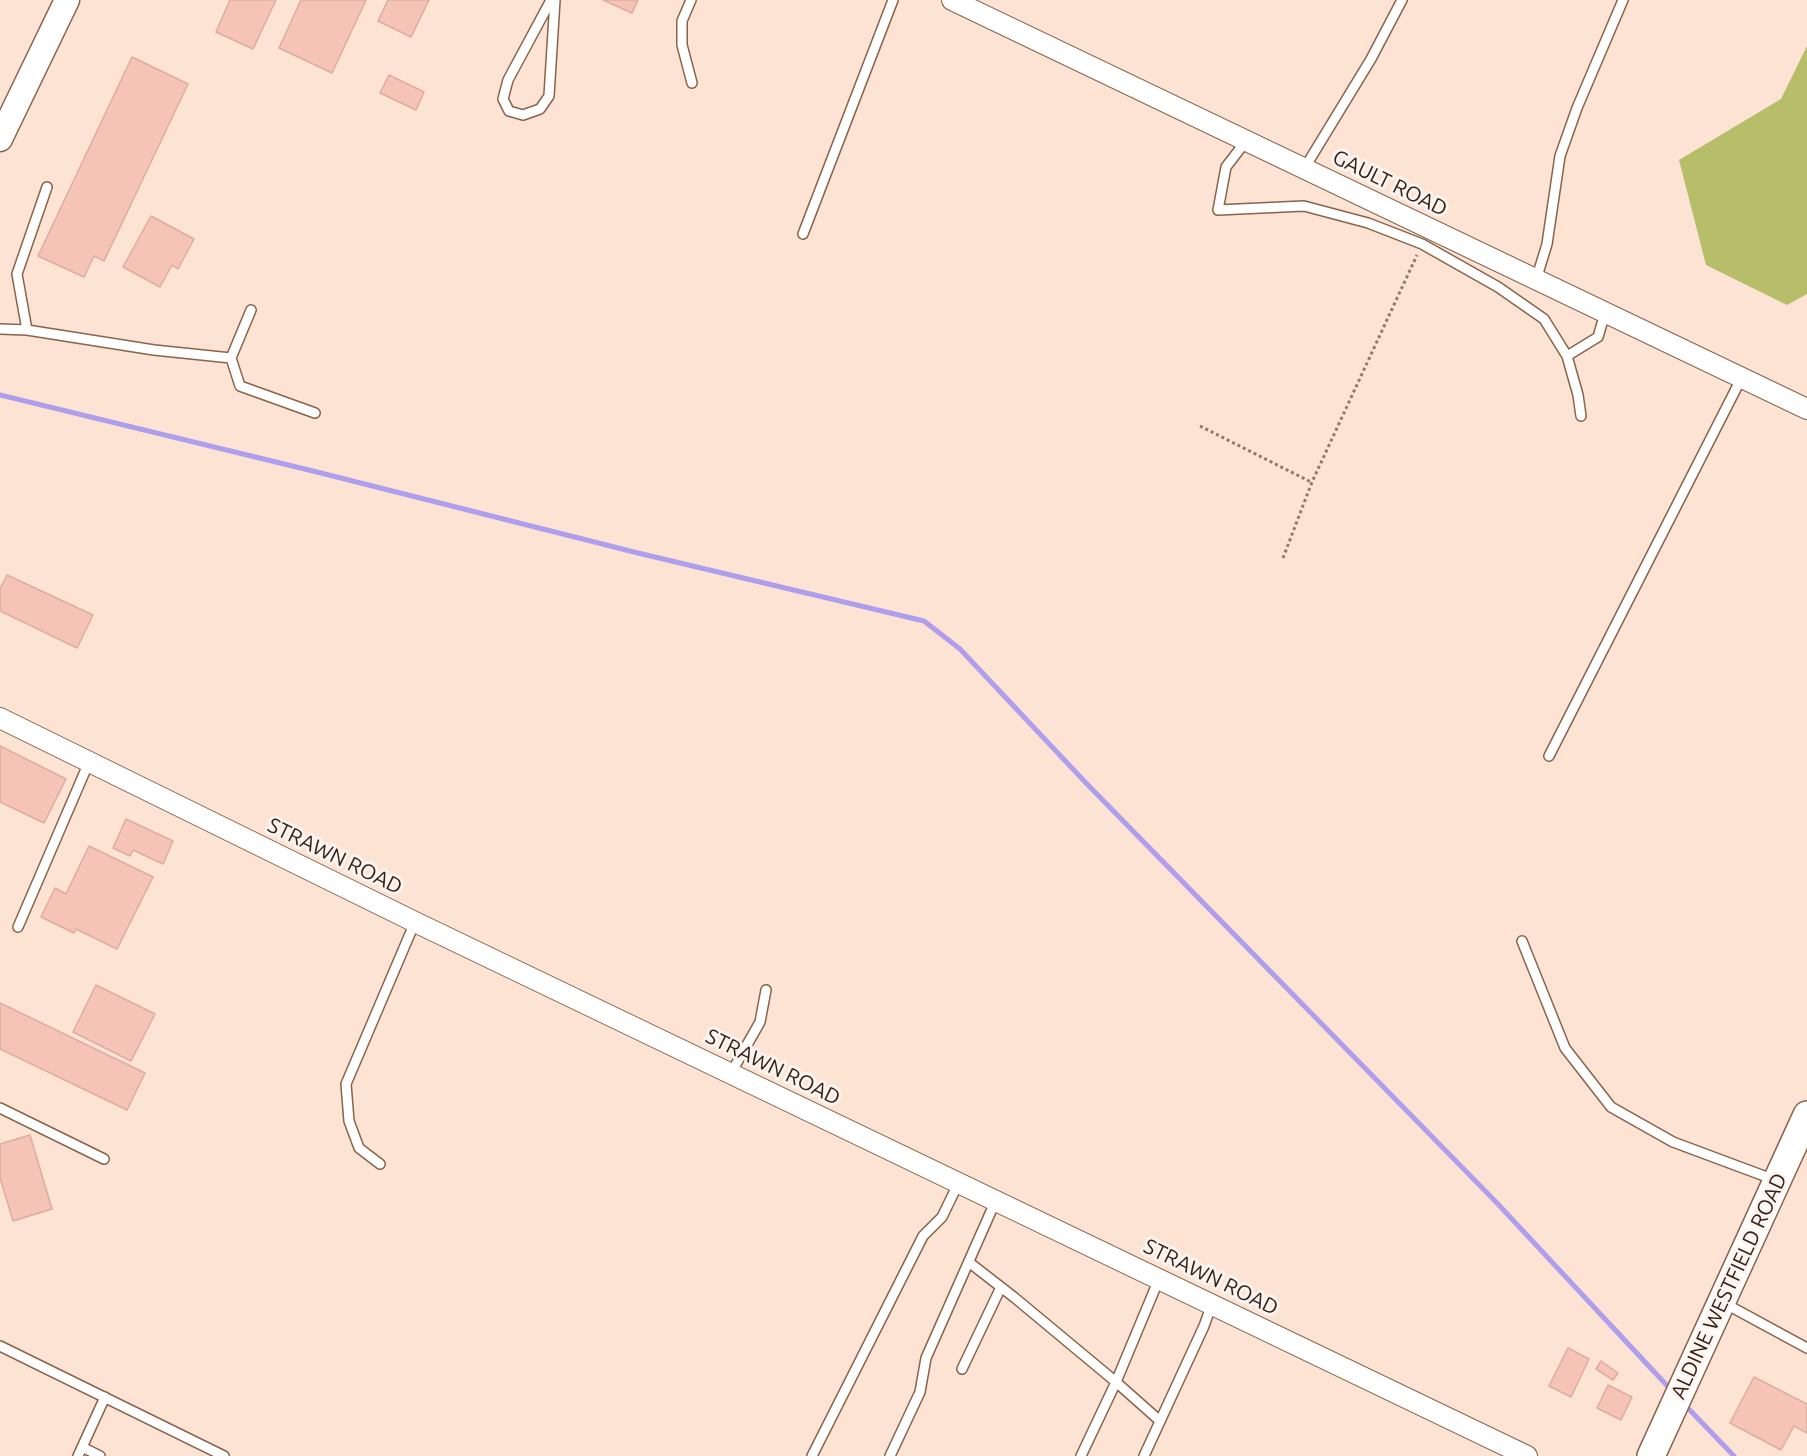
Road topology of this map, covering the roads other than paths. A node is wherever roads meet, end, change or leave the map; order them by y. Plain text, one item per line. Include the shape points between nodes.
1 (67, 0) edge
2 (551, 0) edge
3 (555, 0) edge
4 (691, 0) edge
5 (893, 0) edge
6 (952, 0) edge
7 (1401, 0) edge
8 (1623, 0) edge
9 (692, 83) dead end
10 (0, 139) edge
11 (1246, 141) junction
12 (1304, 169) junction
13 (47, 187) dead end
14 (803, 234) dead end
15 (1536, 280) junction
16 (250, 310) dead end
17 (1605, 313) junction
18 (0, 329) edge
19 (27, 330) junction
20 (1567, 356) junction
21 (231, 358) junction
22 (1741, 379) junction
23 (1807, 409) edge
24 (315, 413) dead end
25 (1581, 416) dead end
26 (0, 718) edge
27 (1549, 756) dead end
28 (90, 762) junction
29 (415, 922) junction
30 (18, 927) dead end
31 (1522, 940) dead end
32 (766, 990) dead end
33 (731, 1073) junction
34 (0, 1108) edge
35 (1807, 1115) edge
36 (104, 1159) dead end
37 (380, 1164) dead end
38 (1777, 1181) junction
39 (959, 1182) junction
40 (996, 1200) junction
41 (970, 1263) junction
42 (1159, 1278) junction
43 (1001, 1287) junction
44 (1722, 1301) junction
45 (1212, 1304) junction
46 (0, 1346) edge
47 (1807, 1348) edge
48 (962, 1369) dead end
49 (1116, 1382) junction
50 (105, 1398) junction
51 (1160, 1421) junction
52 (80, 1452) edge
53 (100, 1456) edge
54 (224, 1456) edge
55 (812, 1456) edge
56 (890, 1456) edge
57 (1081, 1456) edge
58 (1144, 1456) edge
59 (1527, 1456) edge
60 (1651, 1456) edge

1 - 10 street
2 - 3 lane via 508,80 503,99 509,111 523,116 540,109 549,96
4 - 9 lane via 682,21 682,45
5 - 14 lane
6 - 11 street, GAULT ROAD
7 - 12 lane via 1371,59
8 - 15 lane via 1560,156 1547,244
11 - 12 street, GAULT ROAD
11 - 20 lane via 1226,167 1218,210 1304,206 1368,223 1422,244 1498,286 1544,319
12 - 15 street, GAULT ROAD
13 - 19 lane via 17,274
15 - 17 street, GAULT ROAD
16 - 21 lane
17 - 20 lane via 1598,337
17 - 22 street, GAULT ROAD
18 - 19 lane
19 - 21 lane
20 - 25 lane
21 - 24 lane via 240,386
22 - 23 street, GAULT ROAD
22 - 27 lane
26 - 28 street, STRAWN ROAD
28 - 29 street, STRAWN ROAD
28 - 30 lane
29 - 33 street, STRAWN ROAD
29 - 37 lane via 346,1084 349,1121 358,1148
31 - 38 lane via 1565,1048 1611,1107 1673,1142
32 - 33 lane via 760,1022
33 - 39 street, STRAWN ROAD
34 - 36 lane
35 - 38 main road, ALDINE WESTFIELD ROAD
38 - 44 main road, ALDINE WESTFIELD ROAD
39 - 40 street, STRAWN ROAD
39 - 55 lane via 942,1217 923,1236
40 - 41 lane
40 - 42 street, STRAWN ROAD
41 - 43 lane
41 - 56 lane via 926,1358 920,1392
42 - 45 street, STRAWN ROAD
42 - 49 lane
43 - 48 lane
43 - 49 lane
44 - 47 lane
44 - 60 main road, ALDINE WESTFIELD ROAD
45 - 51 lane
45 - 59 street, STRAWN ROAD
46 - 50 lane
49 - 51 lane
49 - 57 lane
50 - 52 lane
50 - 54 lane
51 - 58 lane
52 - 53 lane

